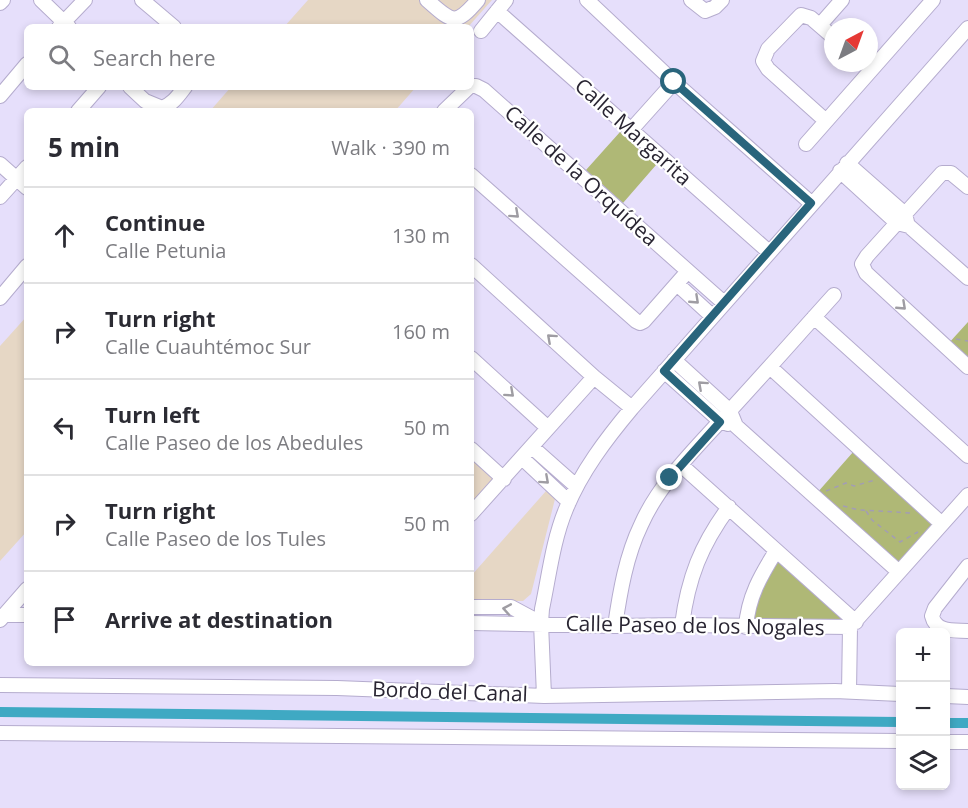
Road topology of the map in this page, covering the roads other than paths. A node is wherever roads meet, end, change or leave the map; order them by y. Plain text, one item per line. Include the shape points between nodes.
1 (41, 0) edge
2 (85, 0) edge
3 (142, 0) edge
4 (427, 0) edge
5 (478, 0) edge
6 (587, 0) edge
7 (691, 0) edge
8 (722, 0) edge
9 (842, 0) edge
10 (933, 0) edge
11 (502, 5) edge
12 (63, 24) edge
13 (65, 24) edge
14 (170, 24) edge
15 (820, 25) junction
16 (824, 28) edge
17 (968, 28) edge
18 (481, 31) dead end
19 (878, 55) edge
20 (24, 68) edge
21 (863, 72) edge
22 (674, 82) junction
23 (474, 86) edge
24 (96, 90) edge
25 (133, 90) edge
26 (183, 90) edge
27 (466, 90) edge
28 (0, 96) edge
29 (81, 108) edge
30 (158, 108) edge
31 (166, 108) edge
32 (447, 108) edge
33 (826, 121) junction
34 (631, 130) junction
35 (806, 144) dead end
36 (0, 164) edge
37 (844, 167) junction
38 (474, 178) edge
39 (22, 183) edge
40 (968, 187) edge
41 (0, 197) edge
42 (811, 203) junction
43 (904, 221) junction
44 (769, 252) junction
45 (474, 268) edge
46 (24, 270) edge
47 (688, 271) junction
48 (968, 278) edge
49 (677, 284) junction
50 (834, 295) dead end
51 (0, 298) edge
52 (724, 303) junction
53 (712, 316) junction
54 (814, 317) junction
55 (674, 360) junction
56 (474, 361) edge
57 (770, 367) junction
58 (968, 367) edge
59 (664, 371) junction
60 (594, 377) junction
61 (632, 408) junction
62 (730, 411) junction
63 (720, 422) junction
64 (736, 426) junction
65 (548, 428) junction
66 (532, 447) junction
67 (474, 452) edge
68 (968, 456) edge
69 (522, 458) junction
70 (681, 465) junction
71 (504, 478) junction
72 (576, 486) junction
73 (968, 495) edge
74 (569, 502) junction
75 (729, 507) junction
76 (474, 511) edge
77 (942, 524) junction
78 (777, 551) junction
79 (968, 566) edge
80 (899, 572) junction
81 (24, 592) edge
82 (474, 608) edge
83 (24, 615) edge
84 (2, 617) edge
85 (474, 623) edge
86 (541, 623) junction
87 (681, 625) junction
88 (853, 625) junction
89 (615, 626) junction
90 (746, 627) junction
91 (968, 631) edge
92 (0, 685) edge
93 (849, 692) junction
94 (896, 694) edge
95 (543, 696) junction
96 (950, 696) edge
97 (968, 697) edge
98 (0, 733) edge
99 (896, 741) edge
100 (950, 742) edge
101 (968, 742) edge

1 - 12 street
2 - 13 street
3 - 14 street
4 - 5 street via 452,19 464,16
6 - 22 street
7 - 8 street via 705,10
9 - 15 street
10 - 19 street
11 - 18 street
11 - 34 street, Calle Margarita
15 - 16 street
15 - 33 street via 806,16 796,18 768,49 763,61
17 - 37 street
20 - 28 street
21 - 33 street
22 - 34 street
22 - 42 street
23 - 47 street, Calle de la Orquídea via 484,90
24 - 29 street
25 - 30 street
26 - 31 street
27 - 32 street, Calle de la Orquídea
33 - 35 street
34 - 44 street, Calle Margarita
36 - 39 street
37 - 42 street
37 - 43 street
38 -> 49 street via 636,321 644,321
39 - 41 street
40 - 43 street via 951,173 942,173
42 - 44 street
43 - 48 street
43 -> 58 street via 864,260 863,268
44 - 52 street
60 -> 45 street
46 - 51 street
47 - 49 street
47 - 52 street, Calle de la Orquídea
49 -> 53 street
50 - 54 street
52 - 53 street
53 - 55 street
54 - 57 street
54 - 68 street
55 - 59 street
62 -> 55 street
56 -> 65 street
57 - 62 street
57 - 77 street
59 - 61 street
59 - 63 street
60 - 61 street
60 - 65 street
61 - 72 street
62 - 63 street
62 - 64 street
63 - 64 street
63 - 70 street
64 - 80 street
65 - 66 street
66 - 69 street
66 - 72 street
67 - 71 street
69 - 71 street
69 -> 74 street
70 - 75 street
70 - 89 street via 641,525 625,573
71 - 76 street
72 - 74 street
73 - 77 street
74 - 86 street
75 - 78 street
75 - 87 street via 697,561
77 - 80 street
78 - 88 street
78 - 90 street via 753,592
79 - 91 street via 932,616 944,630
80 - 88 street
81 - 84 street
86 -> 82 street, Calle Paseo de los Nogales via 511,607
83 - 84 street
85 - 86 street, Calle Paseo de los Nogales
86 - 89 street, Calle Paseo de los Nogales
86 - 95 street
87 - 89 street, Calle Paseo de los Nogales
87 - 90 street, Calle Paseo de los Nogales
88 - 90 street, Calle Paseo de los Nogales
88 - 93 street
92 - 95 street, Bordo del Canal via 337,688
93 - 94 street, Bordo del Canal
93 - 95 street, Bordo del Canal
96 - 97 street
98 - 99 street, Bordo del Canal
100 - 101 street

